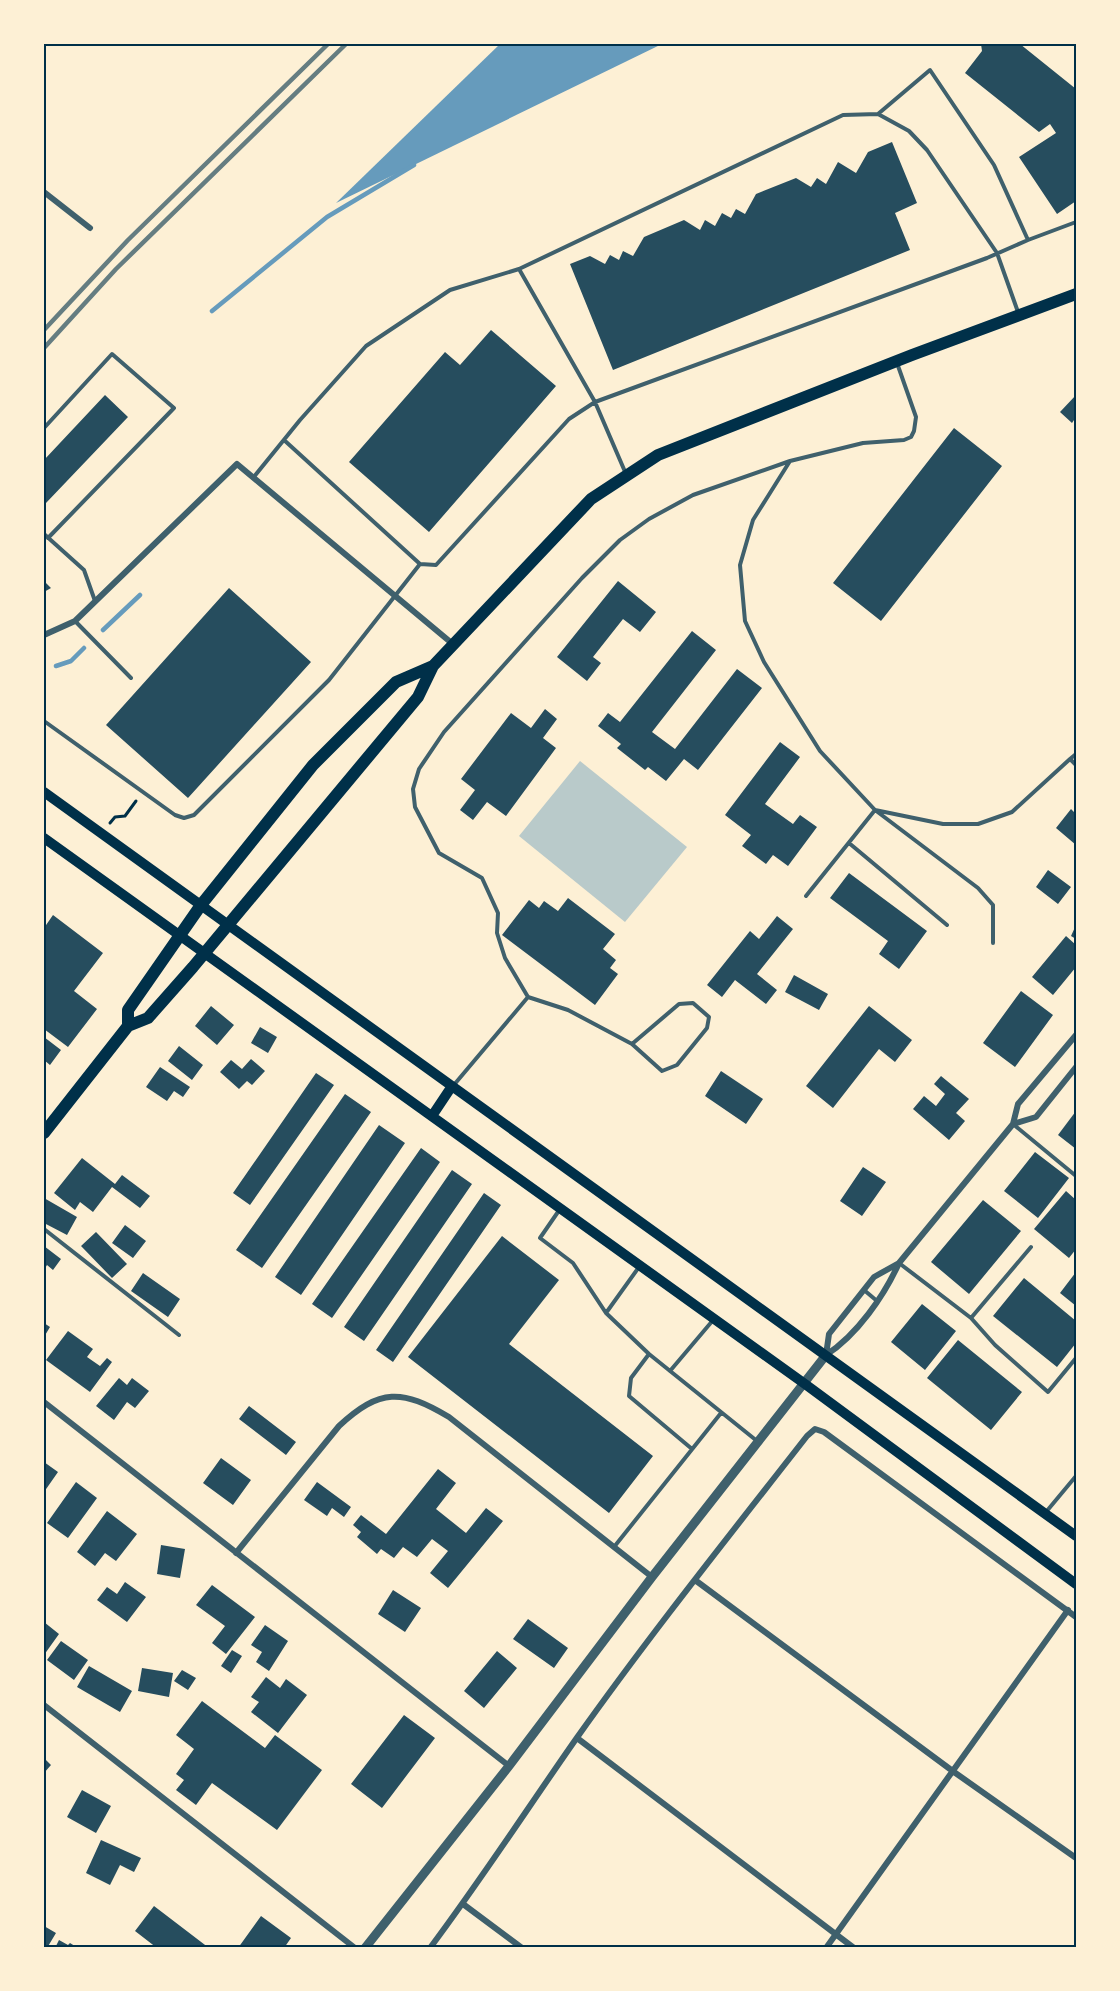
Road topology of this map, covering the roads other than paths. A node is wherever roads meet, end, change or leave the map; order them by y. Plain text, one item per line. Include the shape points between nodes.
1 (878, 114) junction
2 (44, 192) edge
3 (1077, 222) edge
4 (90, 228) dead end
5 (1028, 240) junction
6 (997, 253) junction
7 (519, 269) junction
8 (1077, 294) edge
9 (1019, 316) junction
10 (896, 362) junction
11 (595, 402) junction
12 (44, 428) edge
13 (284, 440) junction
14 (790, 461) junction
15 (626, 475) junction
16 (253, 478) junction
17 (44, 534) edge
18 (48, 538) junction
19 (420, 564) junction
20 (395, 596) junction
21 (95, 601) junction
22 (75, 621) junction
23 (44, 635) edge
24 (454, 645) junction
25 (433, 666) junction
26 (131, 678) dead end
27 (44, 721) edge
28 (1077, 754) edge
29 (1070, 759) junction
30 (1077, 765) edge
31 (44, 792) edge
32 (875, 810) junction
33 (44, 838) edge
34 (849, 843) junction
35 (806, 896) dead end
36 (201, 905) junction
37 (228, 925) junction
38 (946, 926) dead end
39 (180, 936) junction
40 (993, 943) dead end
41 (205, 953) junction
42 (528, 998) junction
43 (128, 1026) junction
44 (1077, 1035) edge
45 (632, 1044) junction
46 (1077, 1067) edge
47 (452, 1086) junction
48 (432, 1116) junction
49 (1013, 1124) junction
50 (44, 1133) edge
51 (1077, 1176) edge
52 (561, 1208) junction
53 (44, 1229) edge
54 (1031, 1247) dead end
55 (899, 1263) junction
56 (641, 1266) junction
57 (864, 1290) junction
58 (877, 1301) junction
59 (606, 1313) junction
60 (971, 1318) junction
61 (715, 1319) junction
62 (179, 1335) dead end
63 (649, 1354) junction
64 (826, 1355) junction
65 (1077, 1358) edge
66 (670, 1371) junction
67 (805, 1384) junction
68 (44, 1402) edge
69 (721, 1413) junction
70 (759, 1443) junction
71 (692, 1449) junction
72 (1077, 1476) edge
73 (1045, 1513) junction
74 (1077, 1536) edge
75 (614, 1547) junction
76 (236, 1553) junction
77 (652, 1577) junction
78 (695, 1580) junction
79 (1077, 1584) edge
80 (1068, 1610) junction
81 (1077, 1617) edge
82 (44, 1705) edge
83 (577, 1738) junction
84 (509, 1766) junction
85 (954, 1772) junction
86 (1077, 1858) edge
87 (463, 1904) junction
88 (836, 1934) junction
89 (354, 1947) edge
90 (365, 1947) edge
91 (430, 1947) edge
92 (522, 1947) edge
93 (826, 1947) edge
94 (854, 1947) edge

1 - 5 lane via 930,70 994,165
1 - 6 lane via 909,131 927,150
1 - 7 lane via 843,115
2 - 4 street
3 - 5 lane
5 - 6 lane
6 - 9 lane
6 - 11 lane
7 - 11 lane
7 - 13 lane via 450,290 366,346
8 - 9 main road
9 - 10 main road
10 - 14 lane via 916,417 911,437 863,443
10 - 15 main road via 658,455
11 - 15 lane
11 - 19 lane via 569,419 436,565
12 - 18 lane via 112,354 174,408
13 - 16 lane
13 - 19 lane
14 - 32 lane via 753,520 740,565 745,621 764,662 820,751
14 - 42 lane via 693,495 620,540 444,732 419,769 413,789 416,807 439,854 482,878 498,913 496,933 505,958
15 - 24 main road via 591,499
16 - 20 street
16 - 21 street via 237,464
17 - 18 lane
18 - 21 lane via 84,570
19 - 20 lane
20 - 24 street
20 - 27 lane via 329,680 194,815 176,815
21 - 22 street
22 - 23 street
22 - 26 lane
24 - 25 main road
25 - 36 main road via 396,682 313,765
25 - 37 main road via 418,697
28 - 29 lane
29 - 30 lane
29 - 32 lane via 1012,812 978,824 943,824
31 - 36 main road
32 - 34 lane
32 - 40 lane via 978,888 993,905
33 - 39 main road
34 - 35 lane
34 - 38 lane
36 - 37 main road
36 - 39 main road
37 - 41 main road
37 - 47 main road
39 - 41 main road
39 - 43 main road via 128,1010
41 - 43 main road via 148,1018
41 - 48 main road
42 - 45 lane via 568,1010
42 - 47 lane
43 - 50 main road
44 - 49 street via 1018,1104
45 - 45 lane via 662,1071 677,1065 707,1029 708,1017 693,1002 679,1004
46 - 49 street via 1036,1118
47 - 48 main road
47 - 64 main road
48 - 52 main road
49 - 51 lane
49 - 55 street
52 - 56 main road
52 - 59 lane via 540,1238 573,1263
53 - 62 lane
54 - 60 lane
55 - 57 street via 874,1277
55 - 58 street
55 - 60 lane
56 - 59 lane
56 - 61 main road
57 - 58 lane
57 - 64 street via 829,1334
58 - 64 street via 842,1345
59 - 63 lane
60 - 65 lane via 994,1345 1048,1392
61 - 66 lane
61 - 67 main road
63 - 66 lane
63 - 71 lane via 631,1378 629,1396
64 - 67 street
64 - 73 main road
66 - 69 lane
67 - 70 street
67 - 79 main road
68 - 76 street
69 - 70 lane
69 - 71 lane
70 - 77 street
71 - 75 lane
72 - 73 lane
73 - 74 main road
75 - 76 street via 449,1417 423,1402 385,1397 370,1402 339,1426
75 - 77 street
76 - 84 street
77 - 84 street
78 - 80 street via 815,1429
78 - 83 street
78 - 85 street
80 - 81 street
80 - 85 street
82 - 89 street
83 - 87 street
83 - 88 street
84 - 90 street
85 - 86 street
85 - 88 street
87 - 91 street
87 - 92 street
88 - 93 street
88 - 94 street

